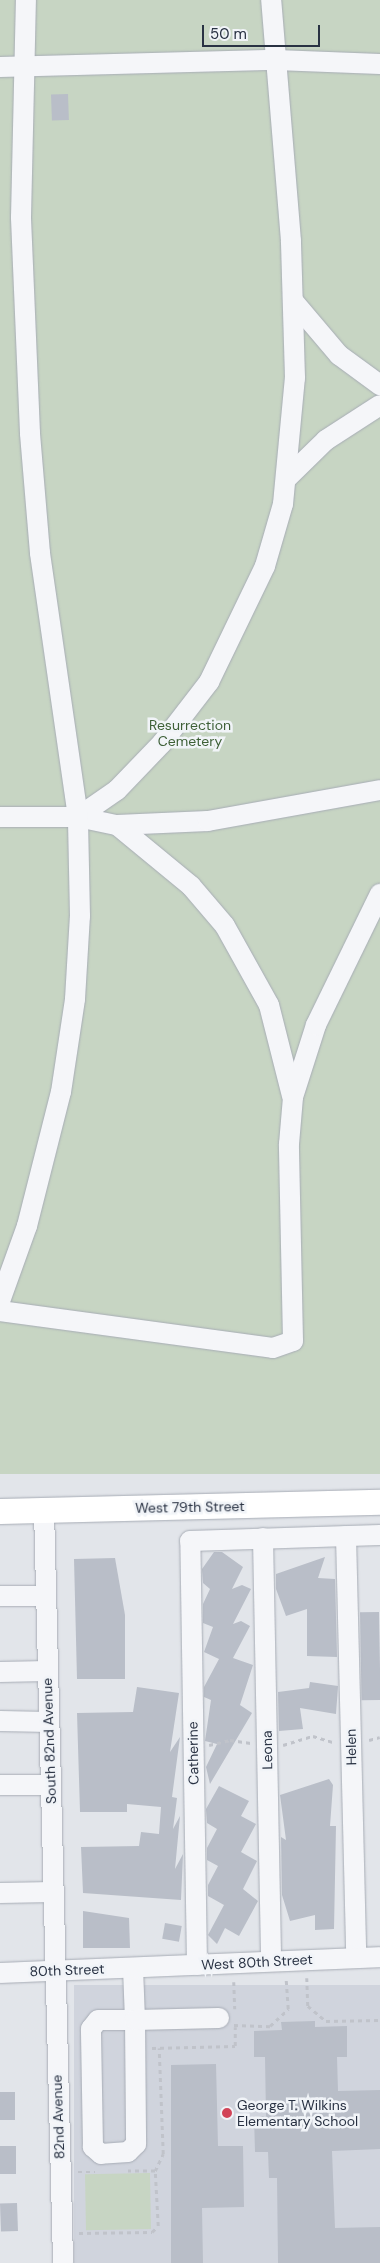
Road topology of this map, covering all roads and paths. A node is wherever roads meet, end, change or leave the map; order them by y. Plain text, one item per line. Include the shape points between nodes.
1 (26, 0) edge
2 (271, 0) edge
3 (276, 60) junction
4 (380, 64) edge
5 (24, 66) junction
6 (0, 67) edge
7 (294, 302) junction
8 (380, 385) edge
9 (380, 405) edge
10 (286, 479) junction
11 (380, 790) edge
12 (0, 817) edge
13 (78, 817) junction
14 (117, 825) junction
15 (380, 894) edge
16 (293, 1097) junction
17 (0, 1301) edge
18 (0, 1311) edge
19 (380, 1502) edge
20 (44, 1510) junction
21 (0, 1511) edge
22 (380, 1535) edge
23 (346, 1536) junction
24 (263, 1538) junction
25 (0, 1596) edge
26 (46, 1596) junction
27 (47, 1671) junction
28 (0, 1672) edge
29 (0, 1722) edge
30 (49, 1722) junction
31 (380, 1736) edge
32 (351, 1744) junction
33 (267, 1746) junction
34 (193, 1749) junction
35 (0, 1785) edge
36 (51, 1785) junction
37 (53, 1892) junction
38 (0, 1893) edge
39 (380, 1957) edge
40 (356, 1958) junction
41 (271, 1961) junction
42 (197, 1965) junction
43 (133, 1968) junction
44 (54, 1971) junction
45 (0, 1973) edge
46 (307, 1978) dead end
47 (286, 1979) dead end
48 (136, 2020) junction
49 (380, 2020) edge
50 (227, 2022) joint
51 (160, 2048) dead end
52 (122, 2171) dead end
53 (155, 2171) junction
54 (74, 2172) dead end
55 (103, 2172) dead end
56 (75, 2233) dead end
57 (63, 2263) edge

1 - 5 street
2 - 3 street
3 - 4 street
3 - 5 street
3 - 7 street
5 - 6 street
5 - 13 street via 22,308 30,433 40,552
7 - 8 street via 339,355
7 - 10 street via 295,378
9 - 10 street via 326,440
10 - 13 street via 265,566 242,621 209,682 162,743 117,790
11 - 14 street via 208,822
12 - 13 street
13 - 14 street
13 - 17 street via 75,999 61,1092 27,1226
14 - 16 street via 191,886 225,926 269,1004
15 - 16 street via 316,1025
16 - 18 street via 289,1144 293,1341 273,1348
19 - 20 main road, West 79th Street
20 - 21 main road, West 79th Street
20 - 26 street, South 82nd Avenue
22 - 23 street
23 - 24 street
23 - 32 street, Helen
24 - 33 street, Leona
24 - 34 street, Catherine via 190,1541
25 - 26 street
26 - 27 street, South 82nd Avenue
27 - 28 street
27 - 30 street, South 82nd Avenue
29 - 30 street
30 - 36 street, South 82nd Avenue
31 - 32 path
32 - 33 path via 313,1736 278,1747
32 - 40 street, Helen
33 - 34 path via 230,1740
33 - 41 street, Leona
34 - 42 street, Catherine
35 - 36 street
36 - 37 street, South 82nd Avenue
37 - 38 street
37 - 44 street, South 82nd Avenue
39 - 40 street, West 80th Street
40 - 41 street, West 80th Street
41 - 42 street, West 80th Street
42 - 43 street, West 80th Street
43 - 44 street, 80th Street
43 - 48 street
44 - 45 street, 80th Street
44 - 57 street, 82nd Avenue
46 - 49 path via 308,2006 326,2021
47 - 50 path via 288,2009 270,2026
48 - 48 street via 136,2144 128,2152 101,2154 93,2147 91,2029 98,2020
48 - 50 street
51 - 53 path via 163,2154
52 - 53 path
53 - 56 path via 158,2226 152,2232
54 - 55 path

